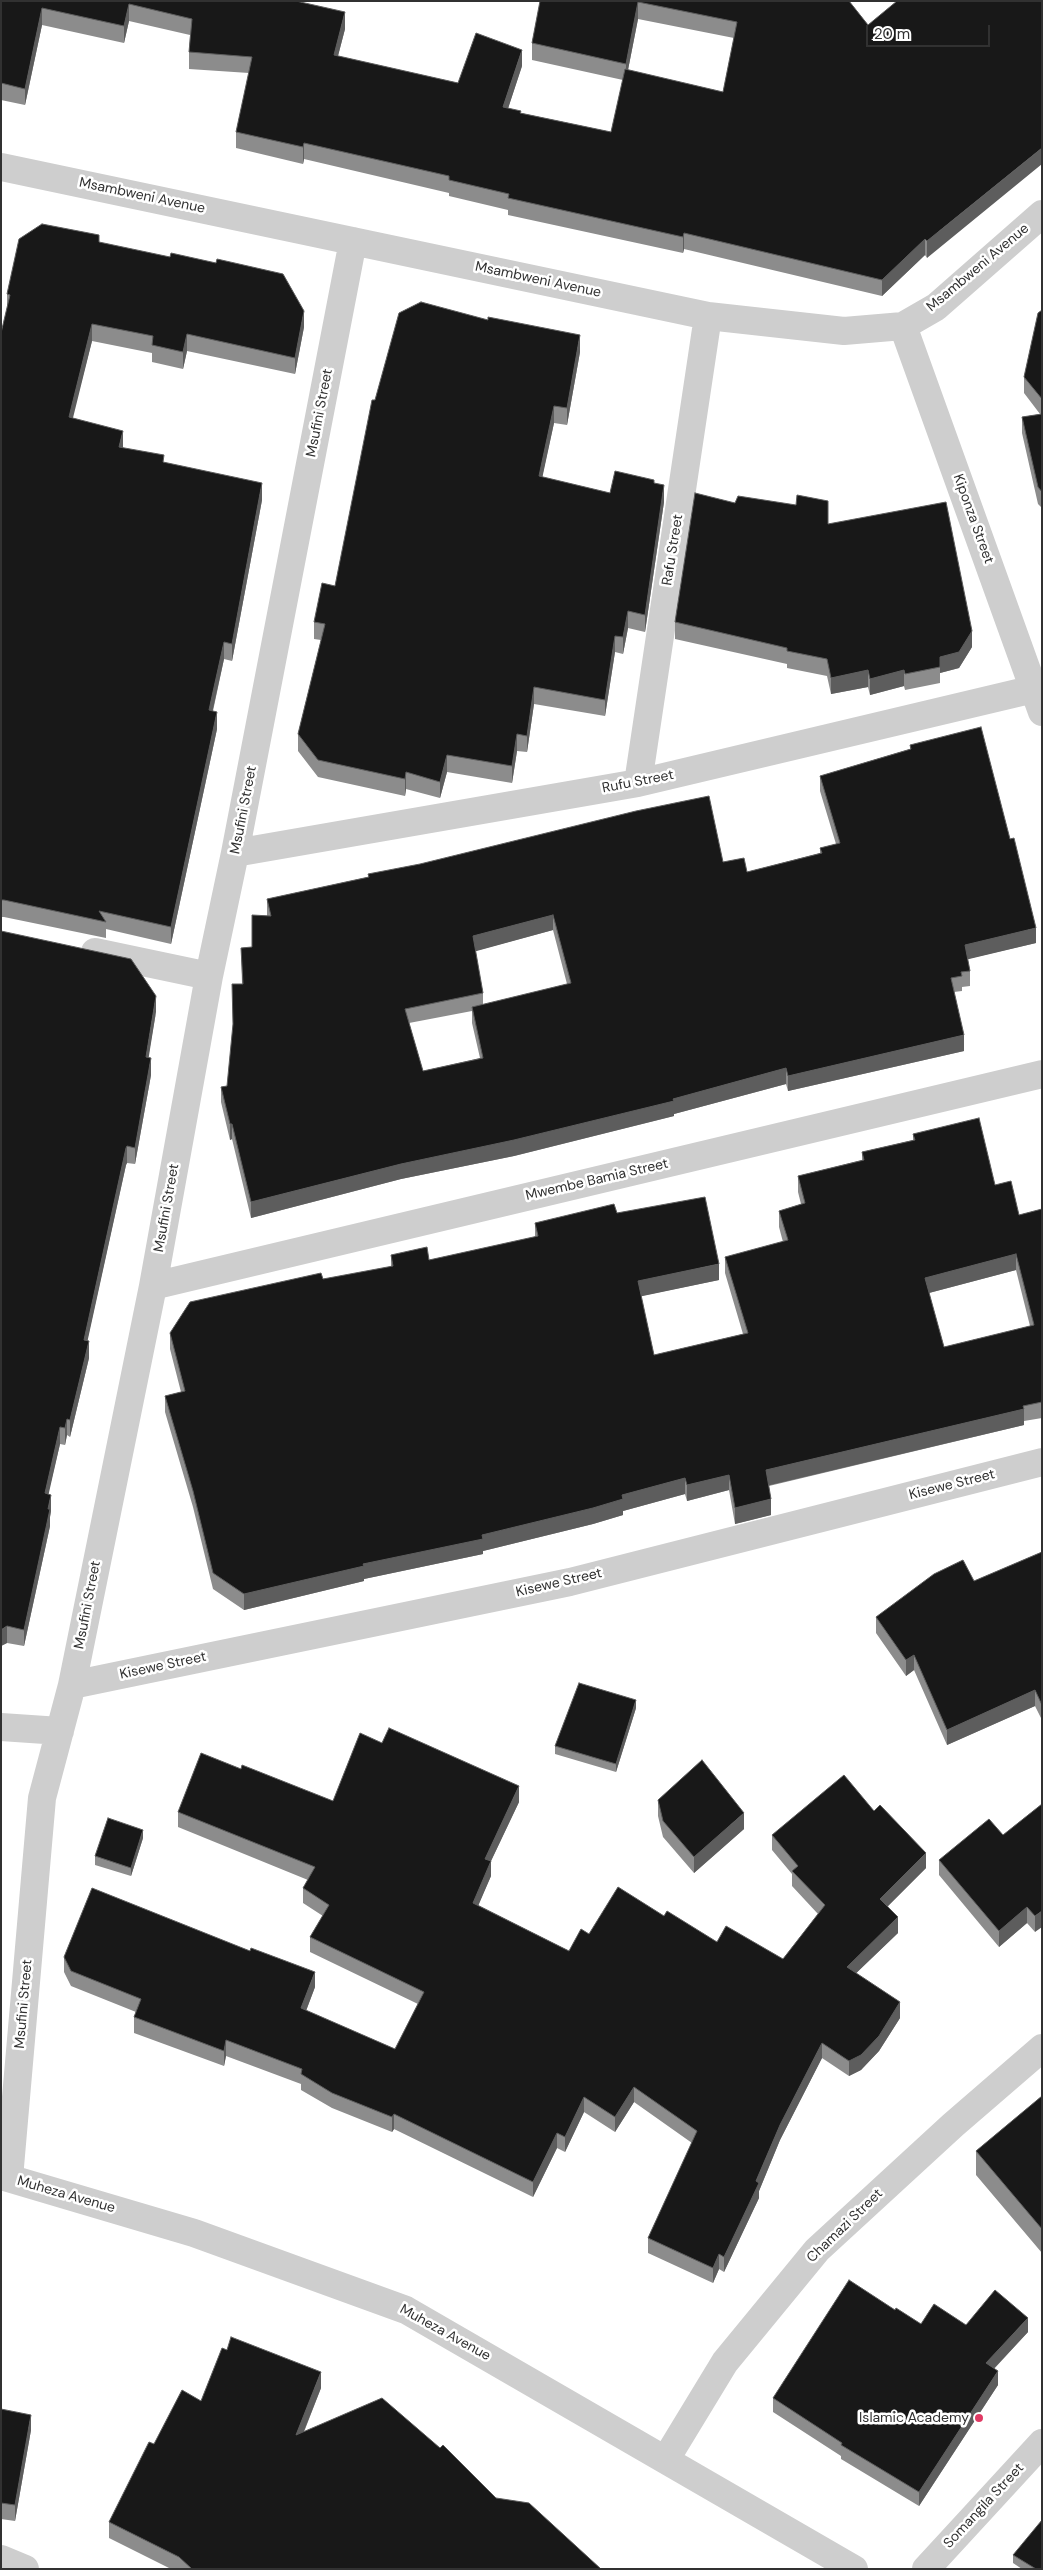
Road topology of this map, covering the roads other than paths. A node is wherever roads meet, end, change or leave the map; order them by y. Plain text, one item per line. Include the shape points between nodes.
1 (1, 167) edge
2 (1042, 214) edge
3 (353, 241) junction
4 (708, 316) junction
5 (903, 326) junction
6 (1040, 697) edge
7 (638, 783) junction
8 (236, 853) junction
9 (67, 946) edge
10 (209, 976) junction
11 (1042, 1074) edge
12 (153, 1286) junction
13 (1042, 1462) edge
14 (72, 1685) junction
15 (1, 1727) edge
16 (60, 1731) junction
17 (1042, 2048) edge
18 (5, 2177) edge
19 (1042, 2443) edge
20 (666, 2459) junction
21 (1, 2559) edge
22 (25, 2569) edge
23 (854, 2569) edge
24 (926, 2569) edge

1 - 3 street, Msambweni Avenue
2 - 5 street, Msambweni Avenue via 936,307
3 - 4 street, Msambweni Avenue
3 - 8 street, Msufini Street
4 - 5 street, Msambweni Avenue via 844,331
4 - 7 street, Rafu Street
5 - 6 street, Kiponza Street
6 - 7 street, Rufu Street
7 - 8 street, Rufu Street
8 - 10 street, Msufini Street
9 - 10 street
10 - 12 street, Msufini Street
11 - 12 street, Mwembe Bamia Street
12 - 14 street, Msufini Street
13 - 14 street, Kisewe Street via 570,1582
14 - 16 street, Msufini Street
15 - 16 street
16 - 18 street, Msufini Street via 42,1798
17 - 20 street, Chamazi Street via 817,2250 725,2362
18 - 20 street, Muheza Avenue via 194,2233 406,2310
19 - 24 street, Somangila Street
20 - 23 street, Muheza Avenue
21 - 22 street

